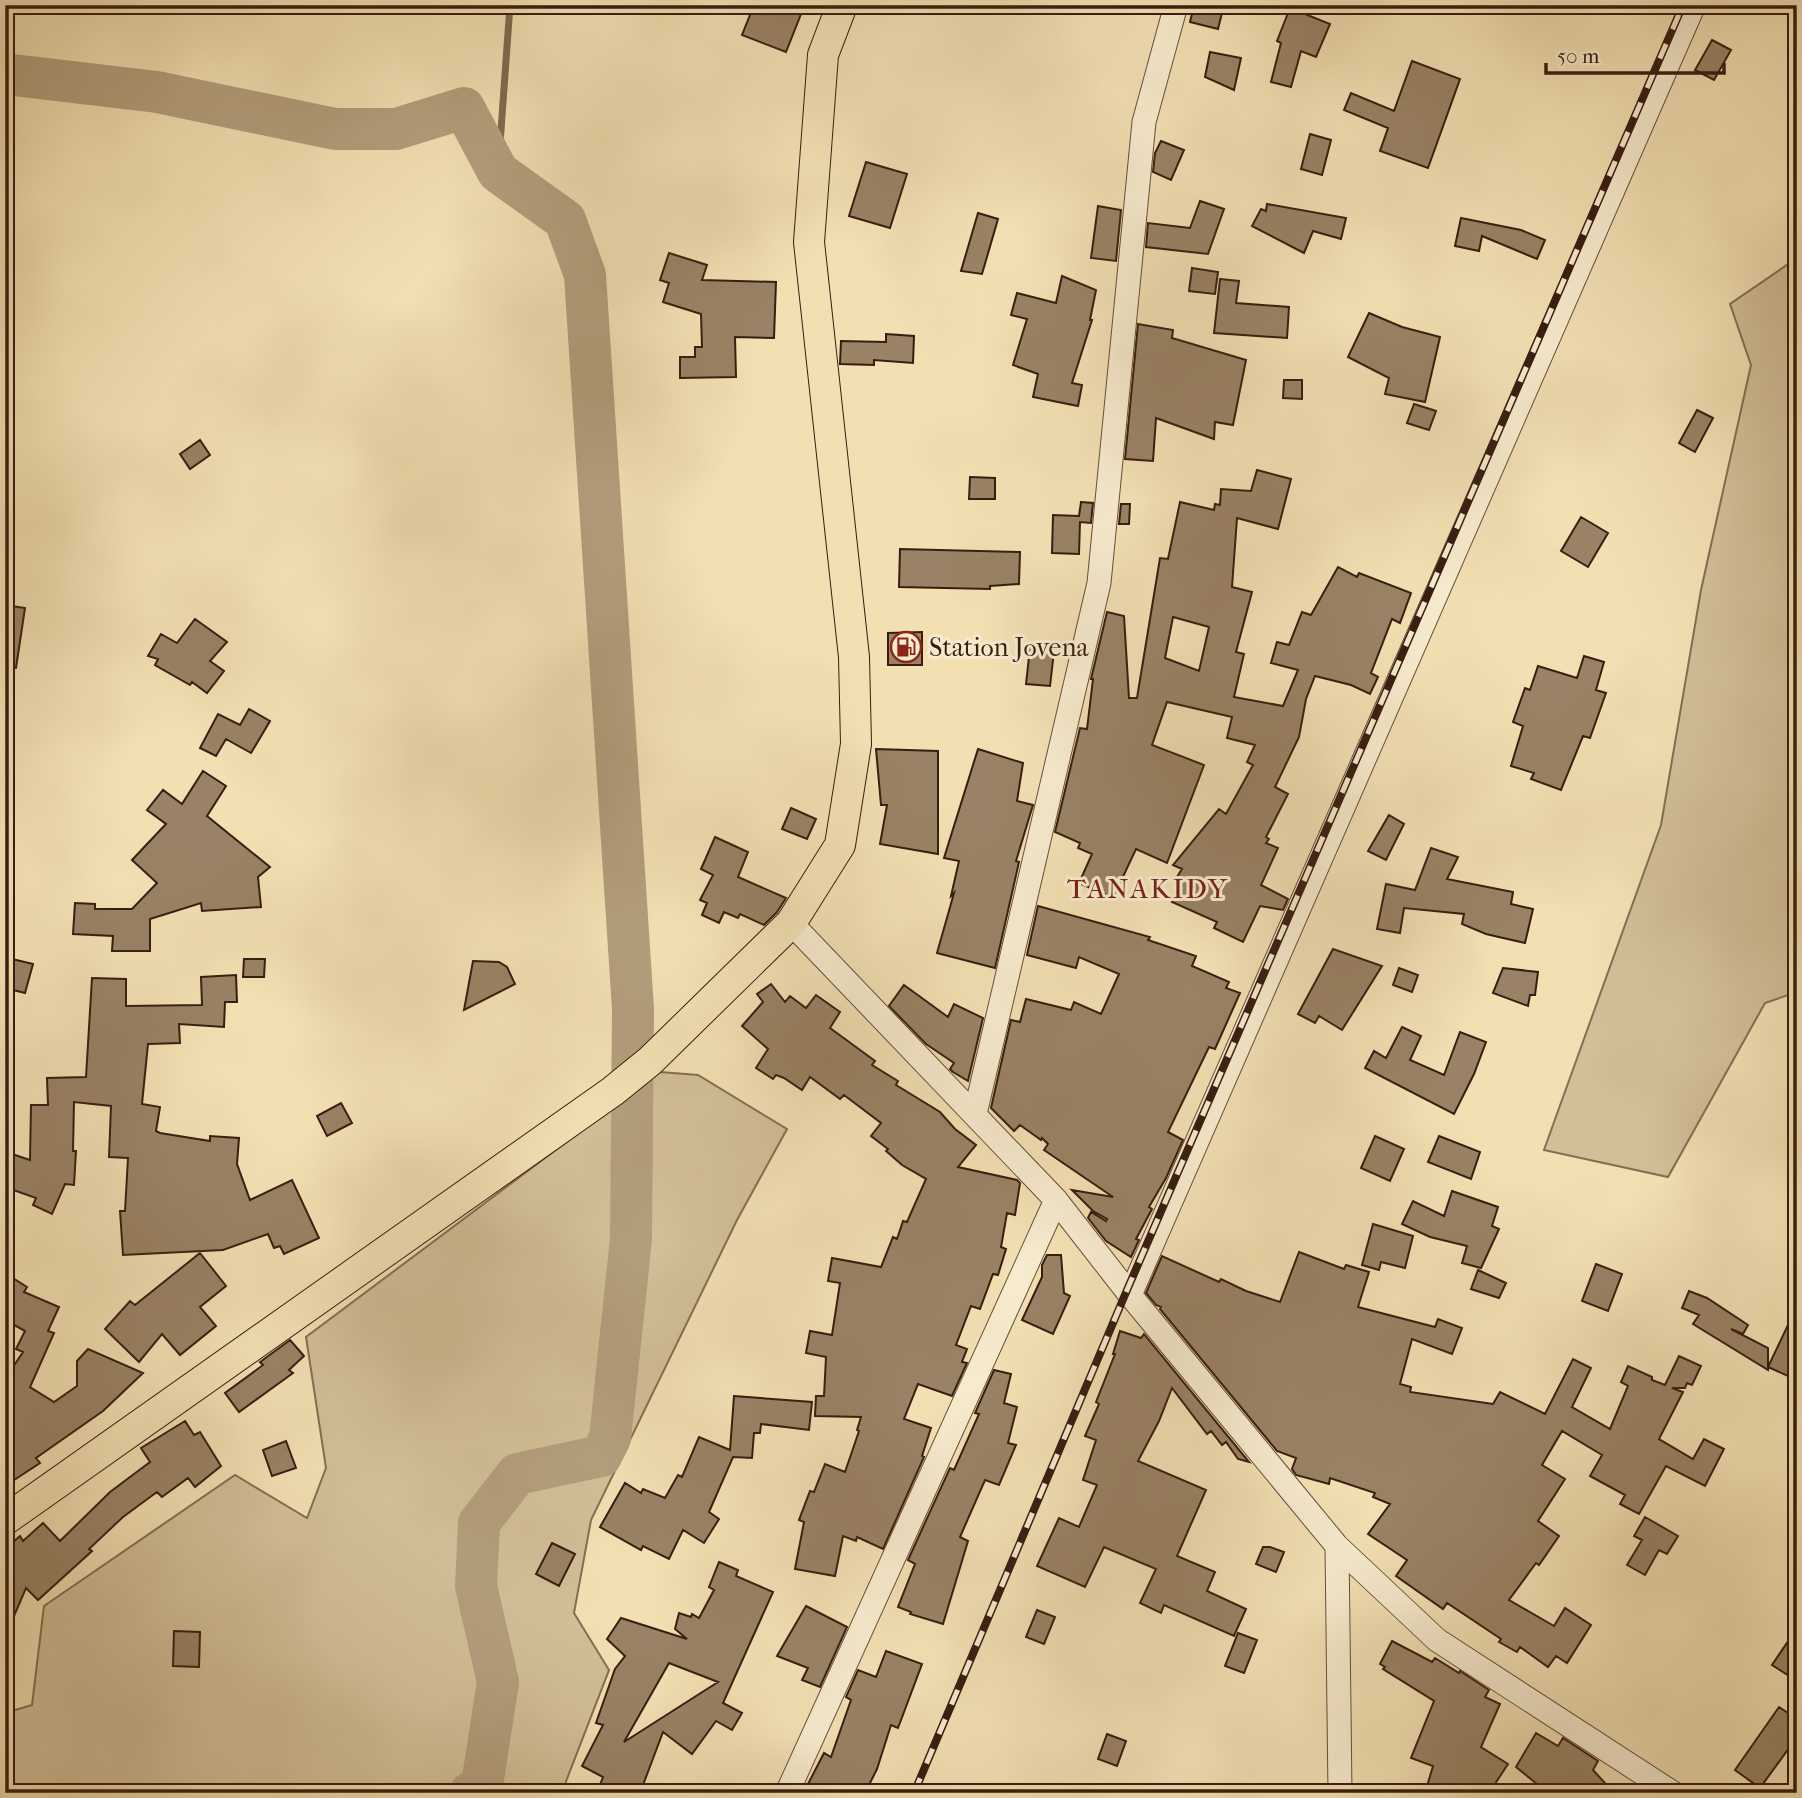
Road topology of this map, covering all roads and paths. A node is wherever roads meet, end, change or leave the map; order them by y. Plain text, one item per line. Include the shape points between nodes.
1 (842, 5) edge
2 (1176, 5) edge
3 (1694, 5) edge
4 (791, 923) junction
5 (975, 1114) junction
6 (1055, 1200) junction
7 (1130, 1295) junction
8 (5, 1520) edge
9 (1337, 1546) junction
10 (787, 1793) edge
11 (1340, 1793) edge
12 (1673, 1793) edge

1 - 4 main road via 823,55 809,242 854,657 856,744 840,845
2 - 5 street via 1144,122 1099,583
3 - 7 street
4 - 5 street
4 - 8 main road via 613,1091
5 - 6 street
6 - 7 street
6 - 10 street
7 - 9 street
9 - 11 street
9 - 12 street via 1437,1640

